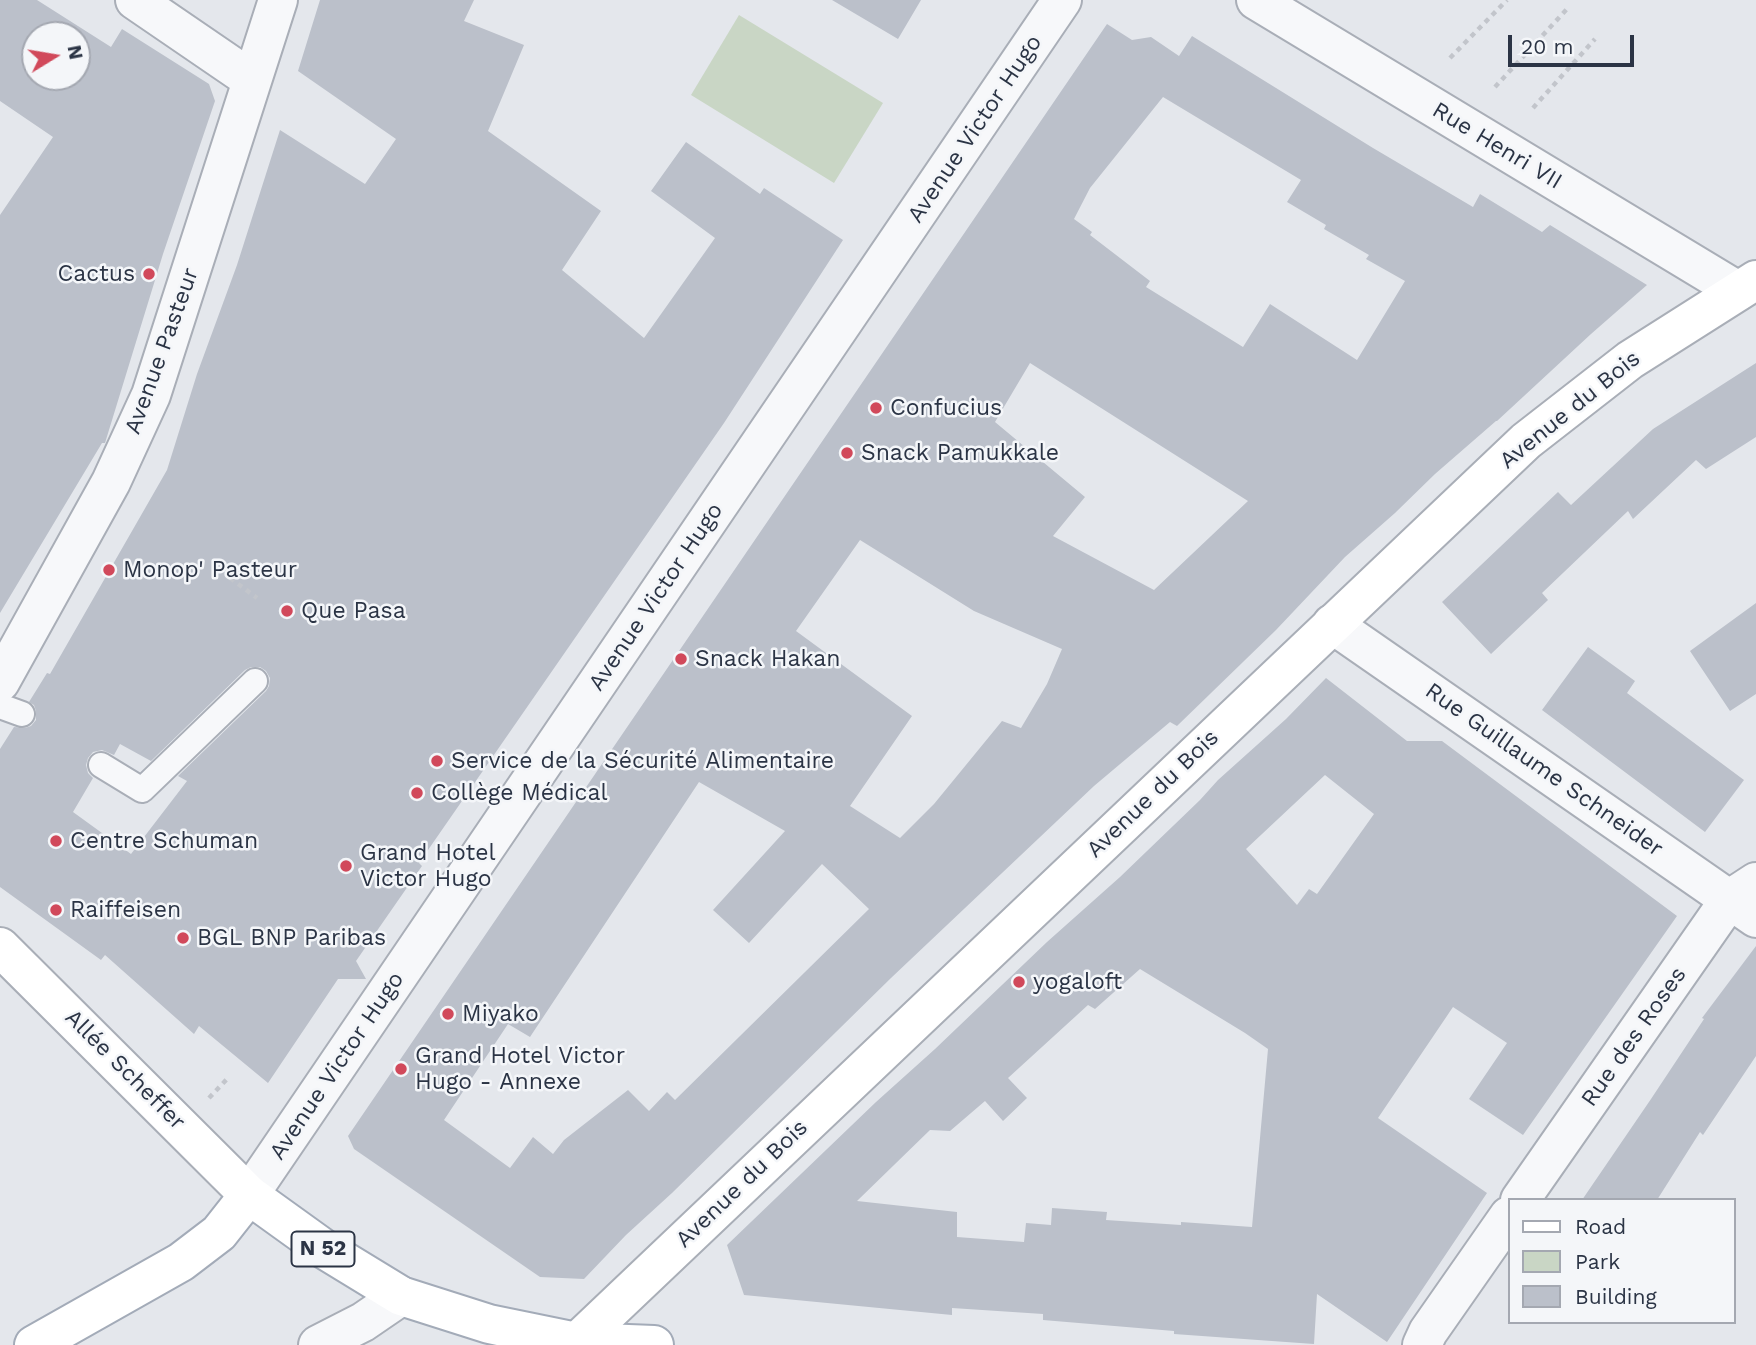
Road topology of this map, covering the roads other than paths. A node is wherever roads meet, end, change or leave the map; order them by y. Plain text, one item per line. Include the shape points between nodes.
1 (135, 0) edge
2 (278, 0) edge
3 (1062, 0) edge
4 (1256, 0) edge
5 (252, 80) junction
6 (1747, 286) edge
7 (1332, 624) junction
8 (255, 681) dead end
9 (0, 682) edge
10 (101, 765) dead end
11 (1747, 900) edge
12 (0, 947) edge
13 (249, 1195) junction
14 (1522, 1198) edge
15 (1508, 1217) edge
16 (401, 1296) junction
17 (577, 1342) junction
18 (34, 1345) edge
19 (318, 1345) edge
20 (654, 1345) edge
21 (1422, 1345) edge

1 - 5 street
2 - 5 street, Avenue Pasteur
3 - 13 street, Avenue Victor Hugo
4 - 6 street, Rue Henri VII
5 - 9 street, Avenue Pasteur via 151,396 111,482
6 - 7 main road, Avenue du Bois via 1630,360 1525,441
7 - 11 street, Rue Guillaume Schneider
7 - 17 main road, Avenue du Bois
8 - 10 lane via 142,790
11 - 14 street, Rue des Roses
12 - 13 main road, Allée Scheffer
13 - 16 main road, N 52
13 - 18 main road via 219,1233 181,1262
15 - 21 street
16 - 17 main road, N 52 via 489,1324
16 - 19 street
17 - 20 main road, N 52

